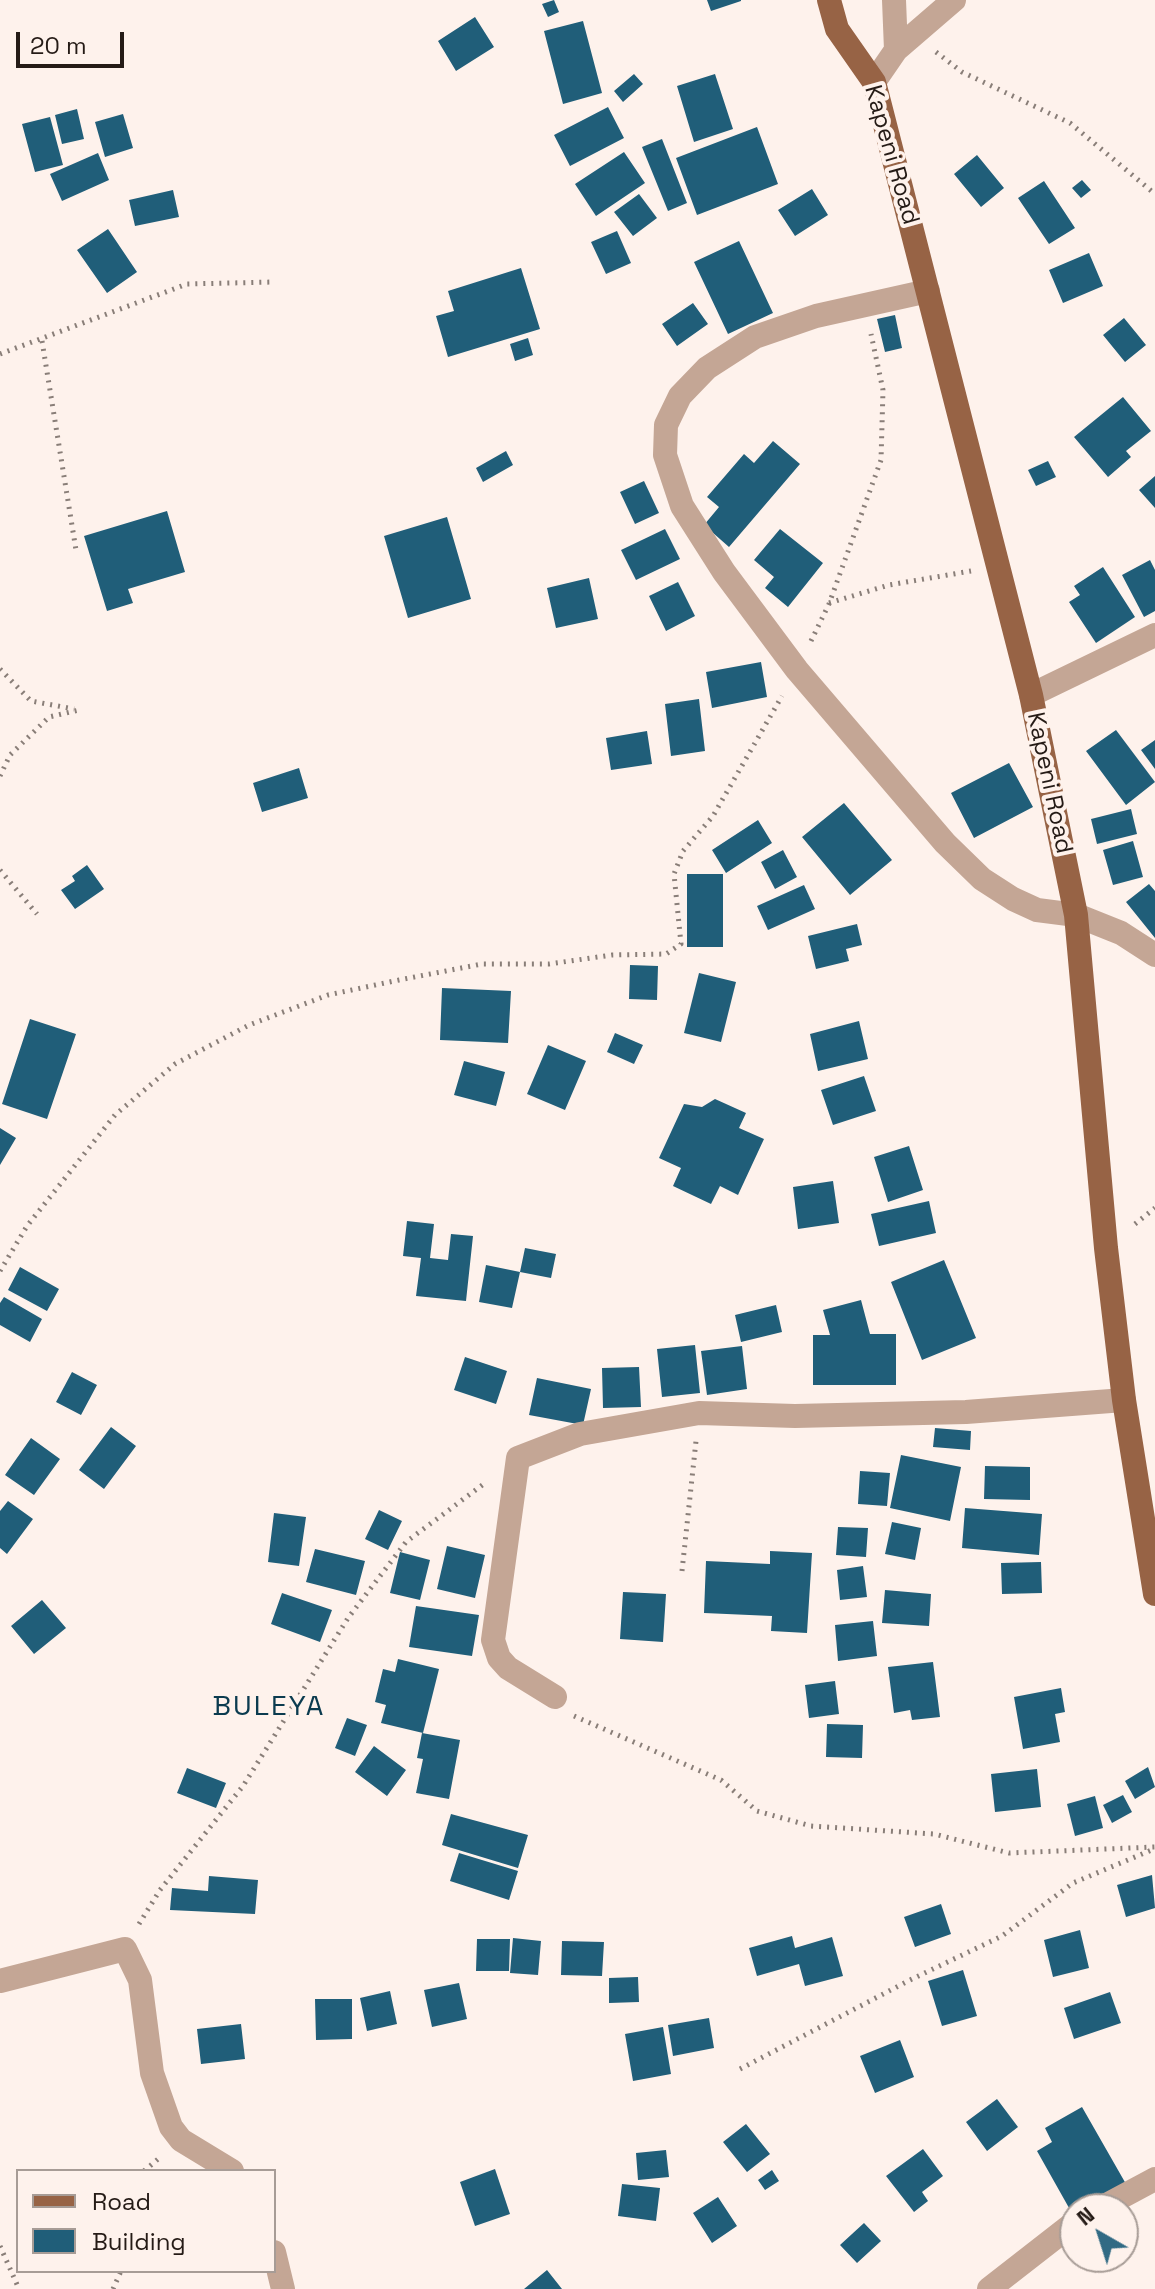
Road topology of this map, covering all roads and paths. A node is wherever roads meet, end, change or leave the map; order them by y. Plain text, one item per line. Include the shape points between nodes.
1 (829, 0) edge
2 (894, 0) edge
3 (954, 0) edge
4 (904, 42) junction
5 (874, 82) junction
6 (1155, 194) edge
7 (273, 282) dead end
8 (928, 291) junction
9 (866, 305) junction
10 (42, 341) junction
11 (0, 354) edge
12 (76, 550) dead end
13 (999, 567) junction
14 (829, 604) junction
15 (1155, 635) edge
16 (0, 669) edge
17 (797, 670) junction
18 (1031, 695) junction
19 (0, 776) edge
20 (0, 870) edge
21 (37, 914) dead end
22 (1076, 915) junction
23 (1155, 955) edge
24 (0, 1271) edge
25 (1124, 1400) junction
26 (699, 1413) junction
27 (518, 1458) junction
28 (682, 1571) dead end
29 (1155, 1594) edge
30 (555, 1697) joint
31 (1155, 1848) edge
32 (125, 1949) junction
33 (0, 1981) edge
34 (740, 2069) dead end
35 (229, 2169) edge
36 (1155, 2179) edge
37 (1129, 2193) edge
38 (1059, 2234) edge
39 (0, 2246) edge
40 (276, 2260) edge
41 (19, 2289) edge
42 (283, 2289) edge
43 (989, 2289) edge

1 - 5 main road, Kapeni Road via 837,29
2 - 4 street
3 - 4 street
4 - 5 street
4 - 6 path via 1070,123
5 - 8 main road, Kapeni Road
7 - 10 path via 187,284
8 - 9 street
8 - 13 main road, Kapeni Road
9 - 14 path via 883,390 881,460
9 - 17 street via 755,337 707,368 680,396 666,425 665,455 682,506
10 - 11 path
10 - 12 path
13 - 14 path via 900,583
13 - 18 main road, Kapeni Road
14 - 17 path
15 - 18 street
16 - 19 path via 31,701 79,710 49,717 10,755
17 - 22 street via 927,823 982,879 1037,910
17 - 24 path via 713,816 683,851 674,874 681,944 666,954 482,964 328,995 249,1025 175,1064 115,1115 27,1226
18 - 22 main road, Kapeni Road
20 - 21 path
22 - 23 street via 1121,933
22 - 25 main road, Kapeni Road
25 - 26 street via 966,1412
25 - 29 main road, Kapeni Road
26 - 27 street via 580,1434
26 - 28 path
27 - 30 street via 493,1640 508,1668
27 - 32 path via 406,1542 348,1618 243,1786 160,1890
30 - 31 path via 575,1717 721,1780 757,1811 811,1826 934,1834 1009,1853
31 - 34 path via 1073,1883 1002,1936
32 - 33 street
32 - 35 street via 140,1980 152,2073 171,2127 181,2140
36 - 37 street
38 - 43 street
39 - 41 path
40 - 42 street

